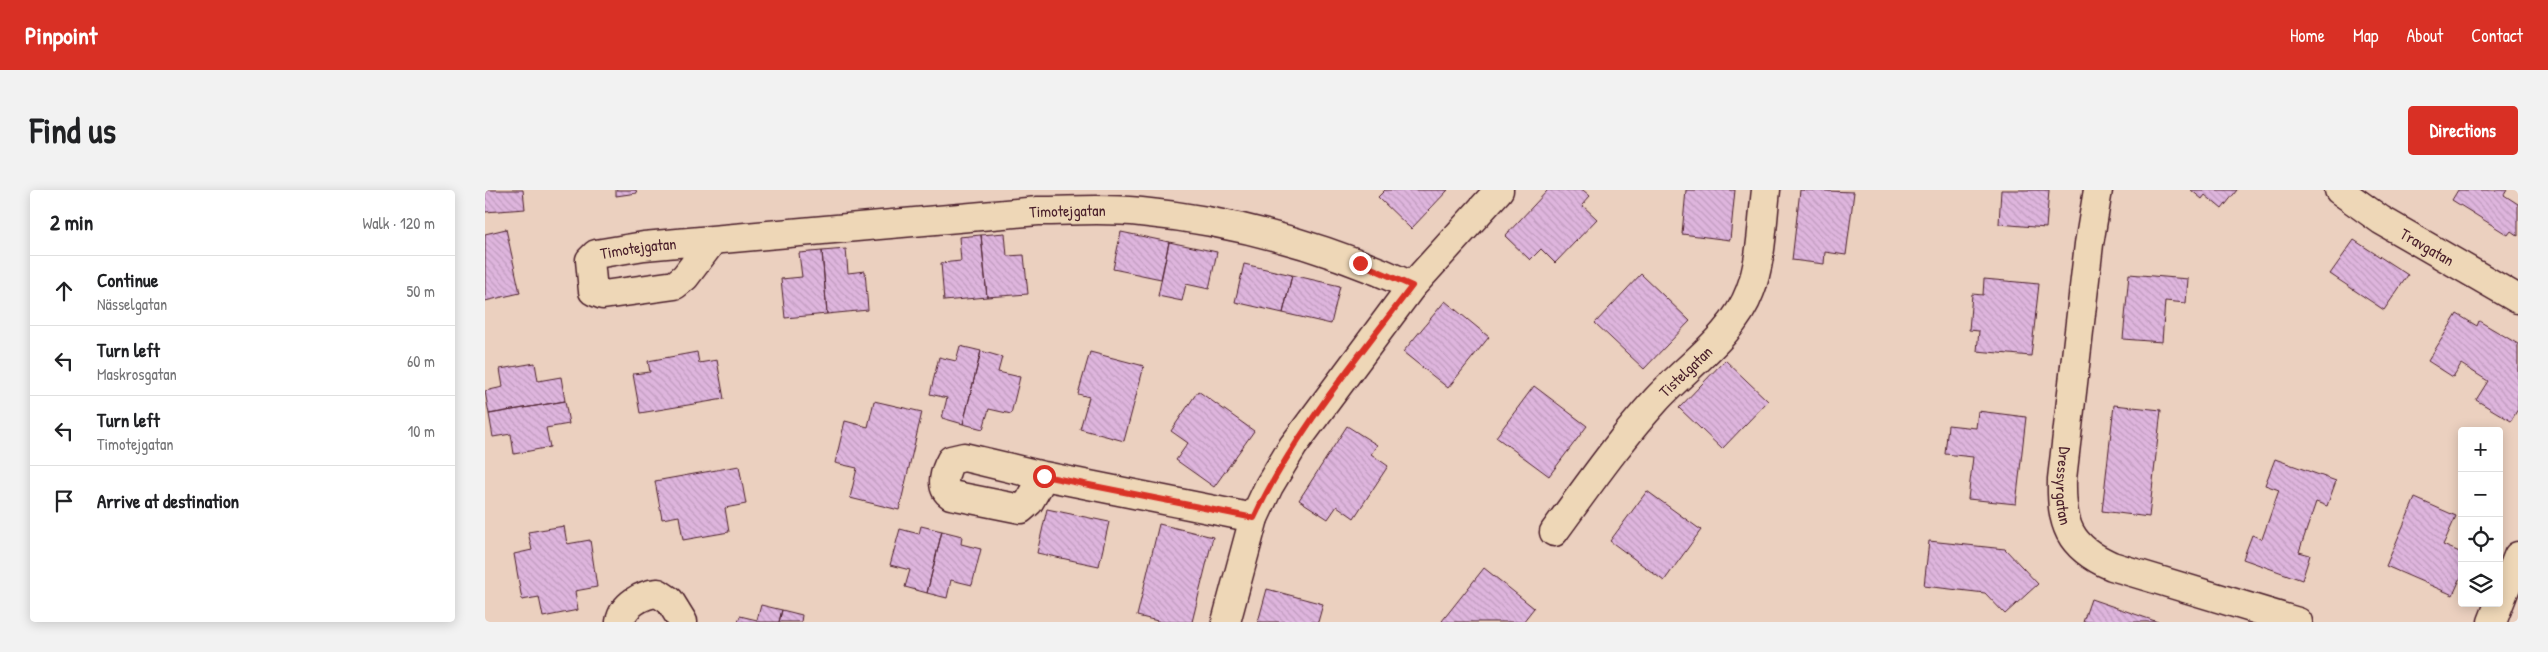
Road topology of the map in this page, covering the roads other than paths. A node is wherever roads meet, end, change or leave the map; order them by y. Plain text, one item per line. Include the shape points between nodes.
1 (1499, 190) edge
2 (1765, 190) edge
3 (2098, 190) edge
4 (2339, 190) edge
5 (713, 240) dead end
6 (1412, 286) junction
7 (2518, 299) edge
8 (1044, 476) dead end
9 (1254, 518) junction
10 (1554, 532) dead end
11 (2518, 556) edge
12 (620, 622) edge
13 (683, 622) edge
14 (1226, 622) edge
15 (2298, 622) edge
16 (2492, 622) edge

1 - 6 street
2 - 10 street, Tistelgatan via 1756,270 1743,306 1712,344 1625,436
3 - 15 street, Dressyrgatan via 2062,479 2061,506 2071,536 2089,555 2112,566
4 - 7 street, Travgatan via 2381,220
5 - 6 street, Timotejgatan via 1038,211 1140,211 1233,226 1327,251
6 - 9 street via 1293,446
8 - 9 street
9 - 14 street
11 - 16 street
12 - 13 street via 633,602 658,592 670,601

